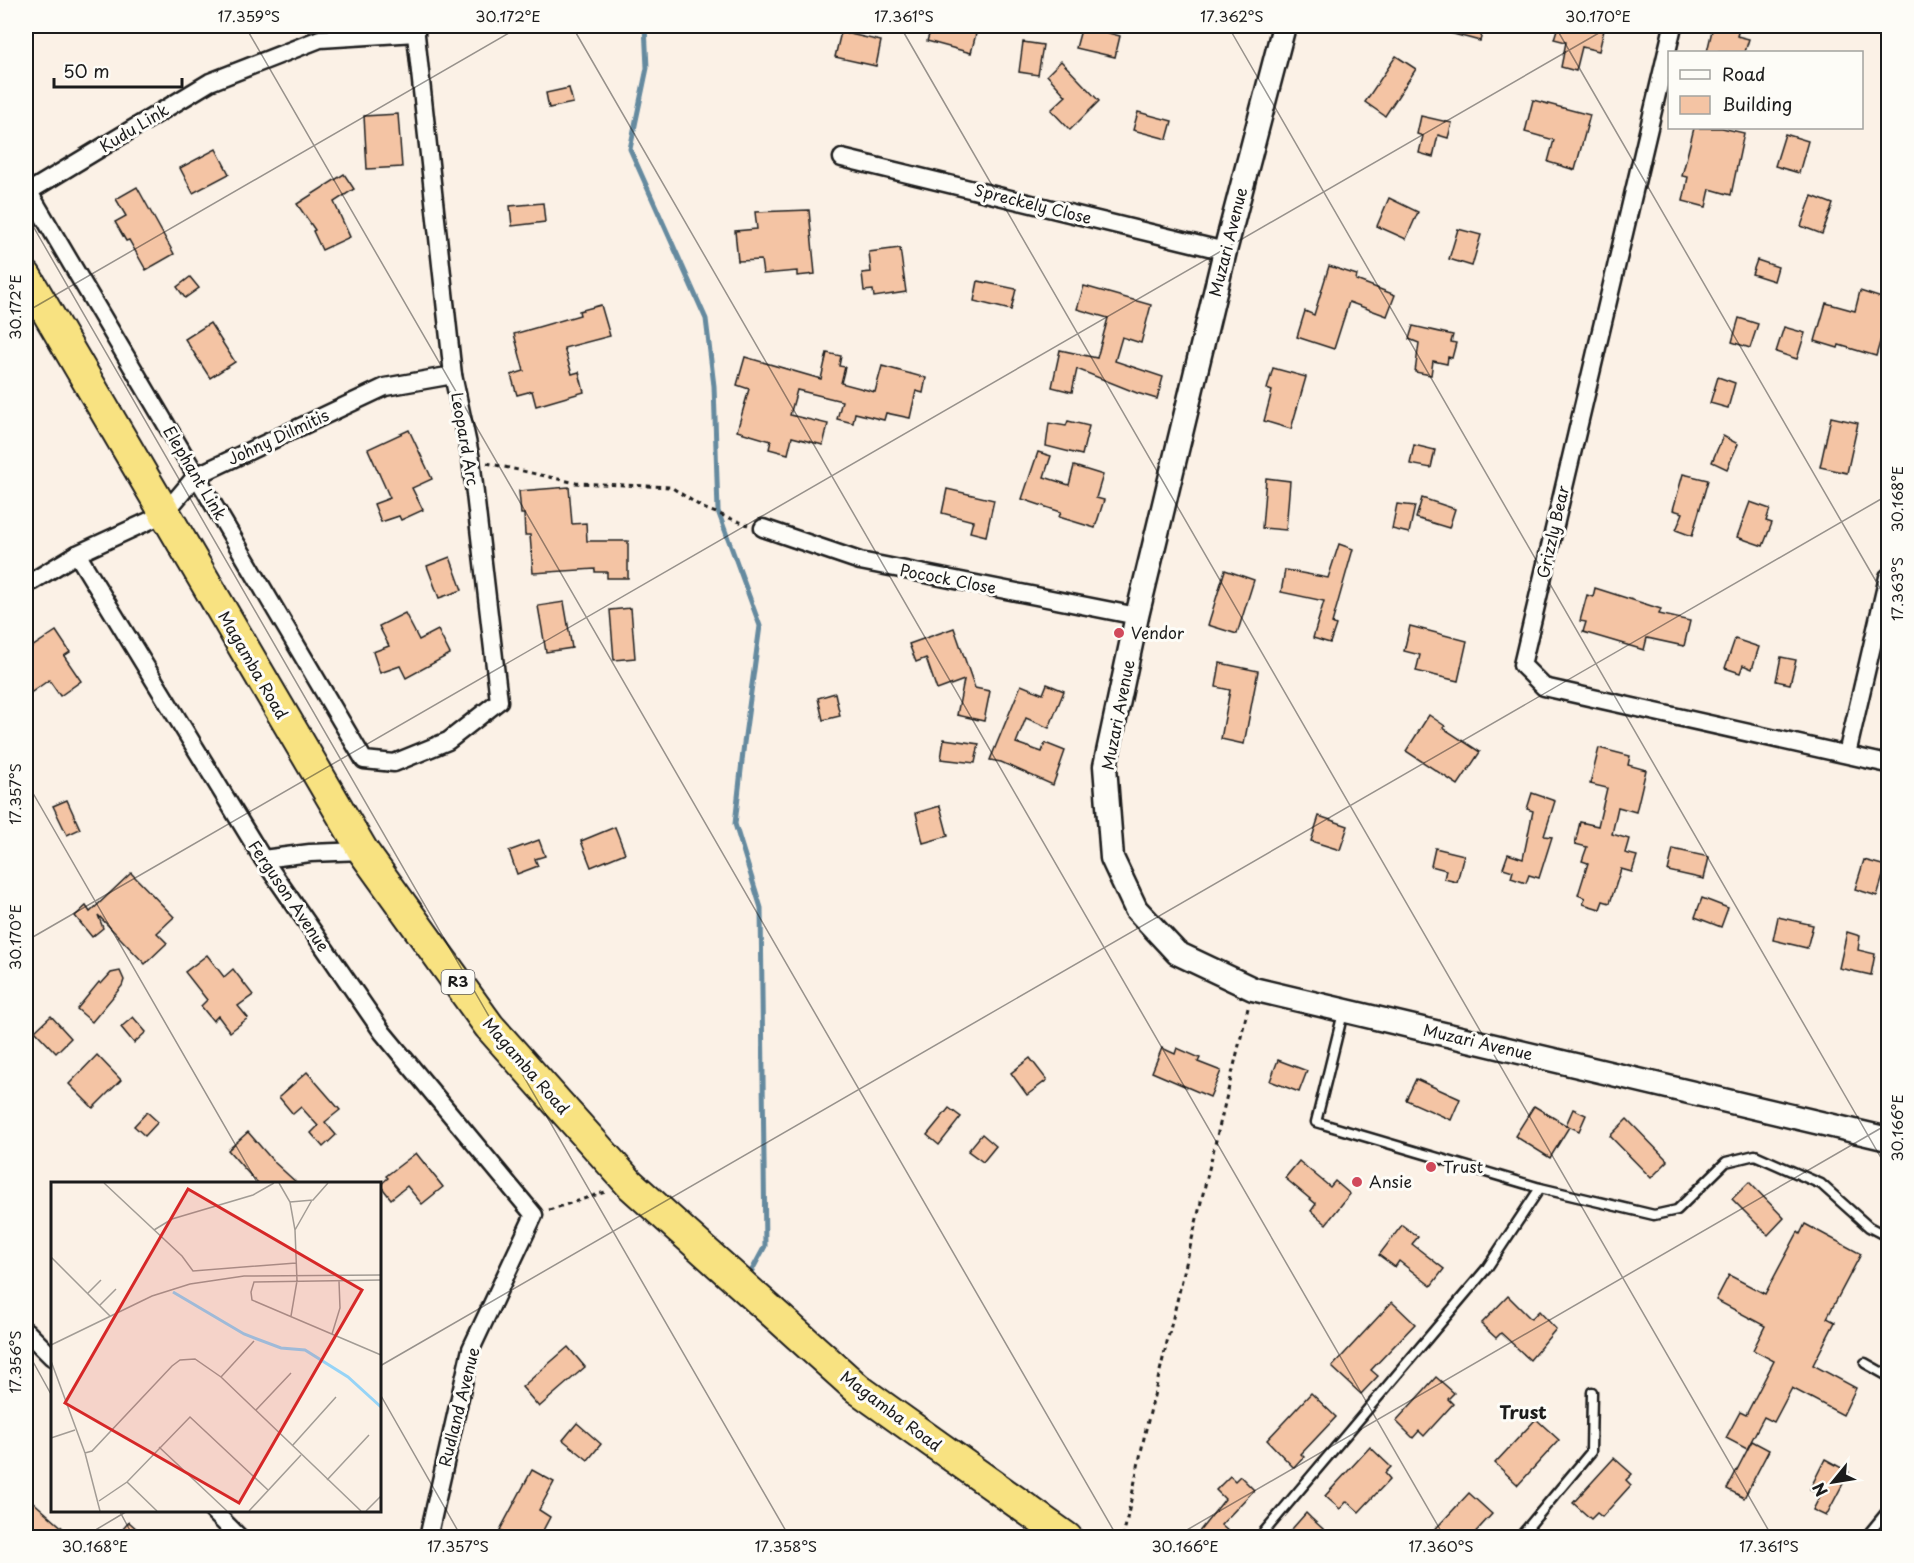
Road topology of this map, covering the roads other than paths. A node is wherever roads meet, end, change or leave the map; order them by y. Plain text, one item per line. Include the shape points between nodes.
1 (1284, 26) edge
2 (1673, 26) edge
3 (415, 29) edge
4 (842, 158) dead end
5 (27, 189) edge
6 (1225, 251) junction
7 (26, 276) edge
8 (453, 375) junction
9 (196, 476) junction
10 (164, 514) junction
11 (763, 528) dead end
12 (77, 554) junction
13 (1888, 577) edge
14 (26, 585) edge
15 (1137, 616) junction
16 (1847, 754) junction
17 (364, 759) joint
18 (1888, 764) edge
19 (363, 851) junction
20 (263, 859) junction
21 (1344, 1010) junction
22 (1888, 1139) edge
23 (1540, 1188) junction
24 (534, 1215) joint
25 (1888, 1237) edge
26 (26, 1331) edge
27 (51, 1356) edge
28 (1865, 1363) dead end
29 (1888, 1376) edge
30 (1592, 1392) dead end
31 (1888, 1510) edge
32 (214, 1512) edge
33 (240, 1538) edge
34 (428, 1538) edge
35 (1067, 1538) edge
36 (1259, 1538) edge
37 (1519, 1538) edge
38 (1865, 1538) edge

1 - 6 street, Muzari Avenue
2 - 16 street, Grizzly Bear via 1522,665 1544,687
3 - 5 street, Kudu Link via 320,39 210,82
3 - 8 street, Leopard Arc
4 - 6 street, Spreckely Close
5 - 9 street, Elephant Link
6 - 15 street, Muzari Avenue
7 - 10 highway, Magamba Road / R3
8 - 9 street, Johny Dilmitis via 385,387
8 - 17 street, Leopard Arc via 471,459 499,702 448,741 394,763
9 - 10 street, Johny Dilmitis
9 - 17 street, Elephant Link
10 - 12 street, Johny Dilmitis
10 - 19 highway, Magamba Road / R3
11 - 15 street, Pocock Close via 860,561
12 - 14 street, Johny Dilmitis
12 - 20 street, Ferguson Avenue
13 - 16 street
15 - 21 street, Muzari Avenue via 1105,766 1112,858 1136,909 1177,952 1253,988
16 - 18 street, Grizzly Bear
19 - 20 street
19 - 35 highway, Magamba Road / R3 via 489,1026 630,1184 858,1389
20 - 24 street, Ferguson Avenue via 383,1033
21 - 22 street, Muzari Avenue
21 - 23 lane via 1316,1122
23 - 25 lane via 1654,1215 1677,1210 1726,1162 1755,1155 1821,1184 1869,1227
23 - 36 lane via 1487,1268
24 - 34 street, Rudland Avenue via 471,1349
26 - 27 street
28 - 29 lane
30 - 37 lane via 1591,1452
31 - 38 lane
32 - 33 street

